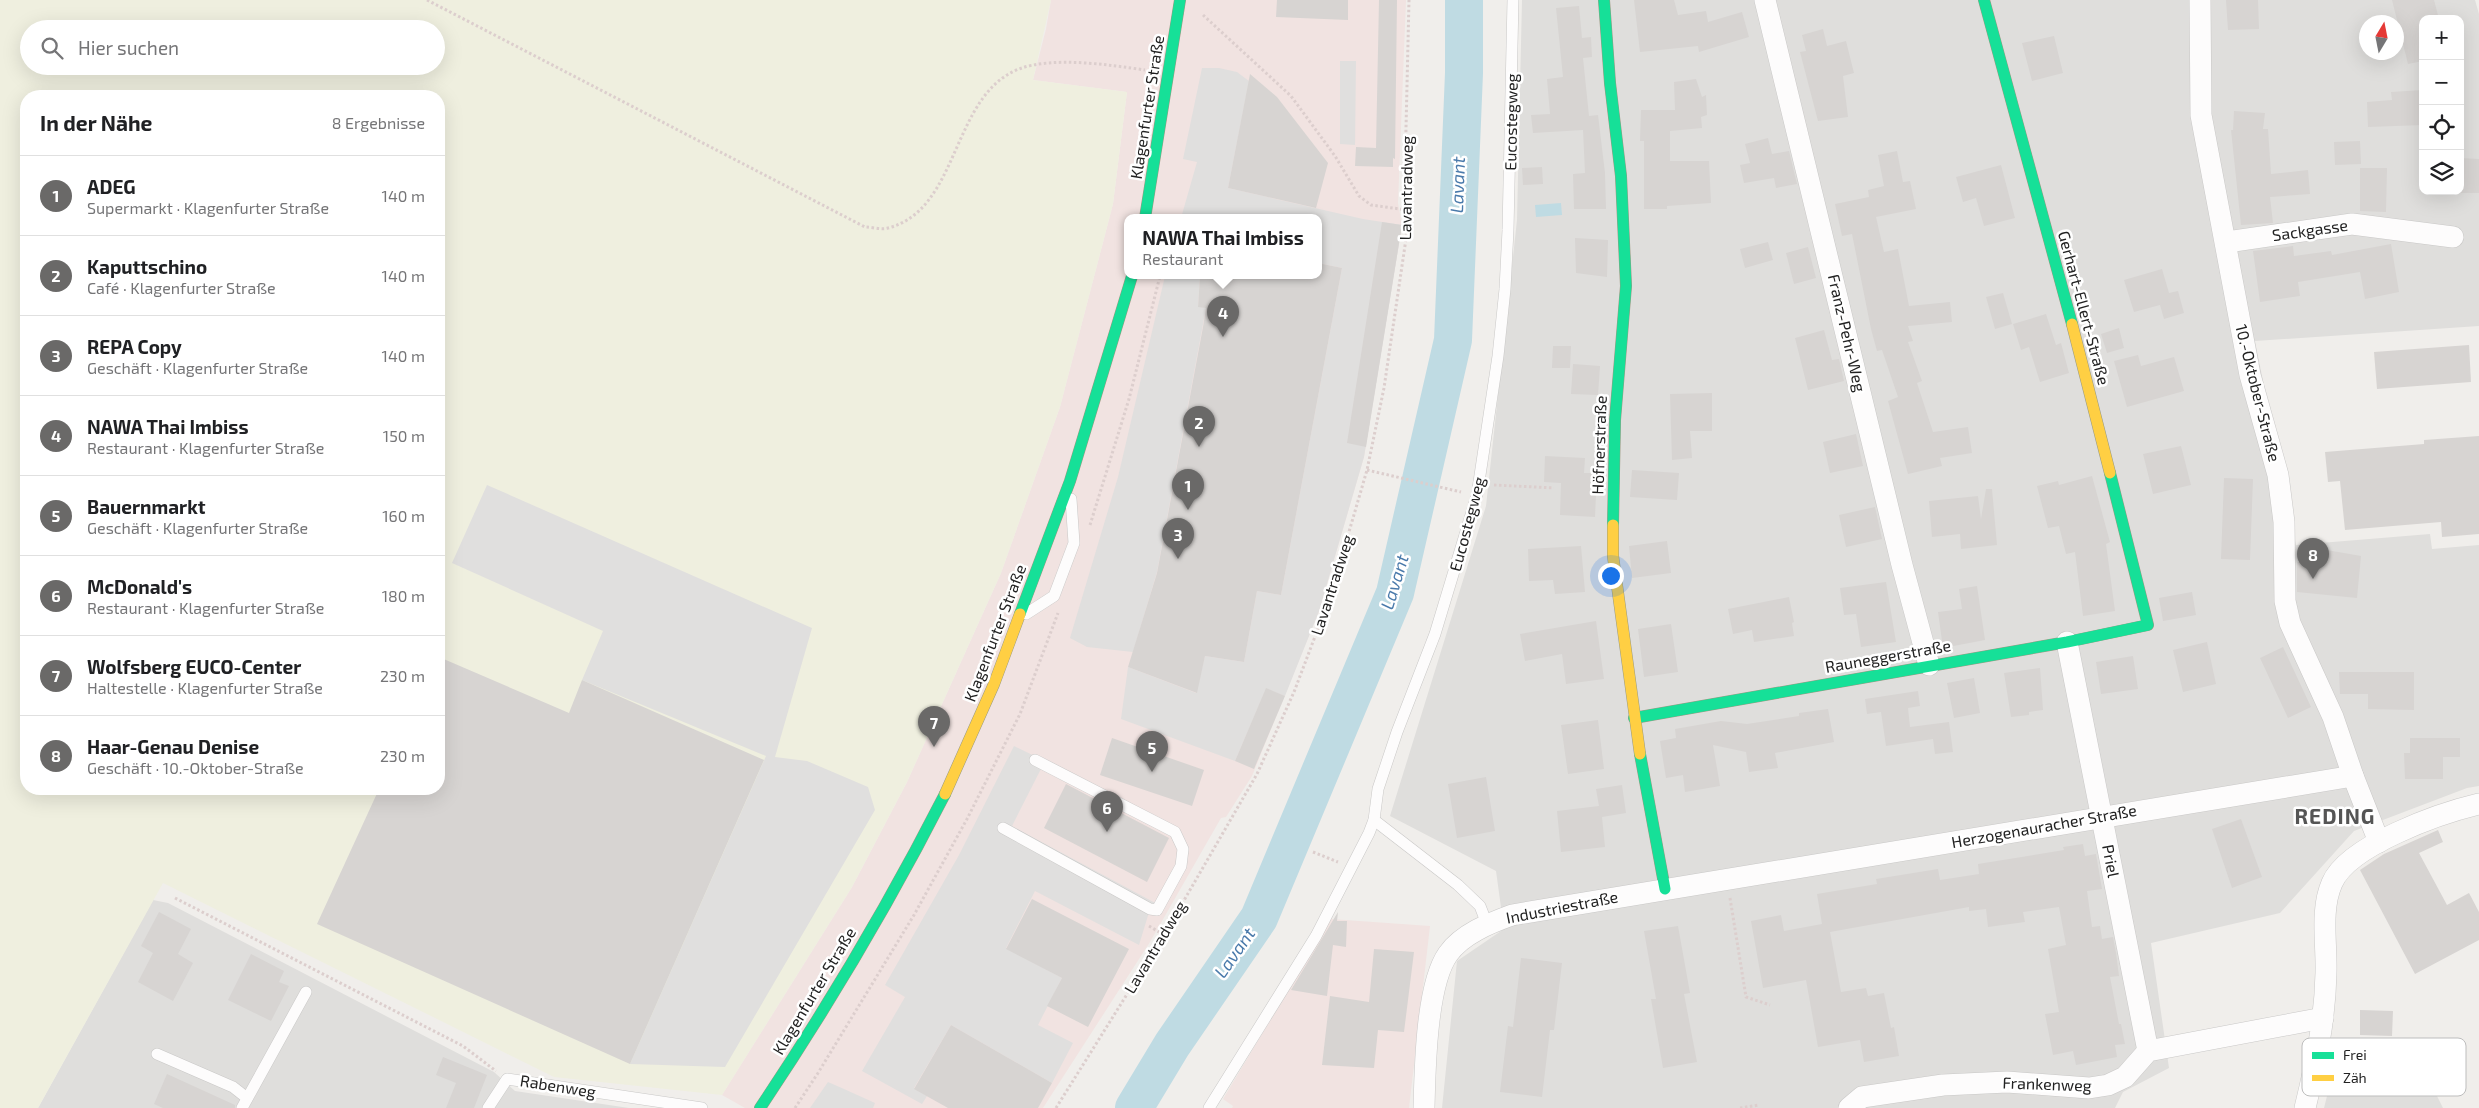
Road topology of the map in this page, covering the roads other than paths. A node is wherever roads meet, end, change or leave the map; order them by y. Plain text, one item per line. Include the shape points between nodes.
1 (1180, 0) edge
2 (1513, 0) edge
3 (1604, 0) edge
4 (1765, 0) edge
5 (1984, 0) edge
6 (2200, 0) edge
7 (1146, 214) edge
8 (2453, 237) dead end
9 (2226, 242) junction
10 (1131, 279) edge
11 (1070, 481) junction
12 (1016, 621) junction
13 (2148, 625) joint
14 (2067, 642) junction
15 (1929, 665) junction
16 (1634, 718) junction
17 (1036, 760) dead end
18 (2353, 776) junction
19 (2479, 804) edge
20 (2103, 817) junction
21 (1374, 820) junction
22 (1003, 828) dead end
23 (2379, 842) junction
24 (1665, 889) junction
25 (1487, 924) junction
26 (306, 992) dead end
27 (2323, 1018) junction
28 (2321, 1038) edge
29 (2148, 1051) junction
30 (157, 1054) dead end
31 (245, 1103) edge
32 (488, 1108) edge
33 (702, 1108) edge
34 (760, 1108) edge
35 (1209, 1108) edge
36 (1424, 1108) edge
37 (1849, 1108) edge

1 - 7 street, Klagenfurter Straße
2 - 21 lane, Eucostegweg via 1505,289 1478,490 1435,634 1378,789
3 - 16 street, Höfnerstraße via 1621,176 1626,286 1615,420 1613,556
4 - 15 street, Franz-Pehr-Weg
5 - 13 street, Gerhart-Ellert-Straße via 2078,343
6 - 9 street, 10.-Oktober-Straße via 2201,115
8 - 9 street, Sackgasse via 2352,224
9 - 18 street, 10.-Oktober-Straße via 2250,375 2278,476 2284,522 2285,601 2290,623 2333,717
10 - 11 street, Klagenfurter Straße
11 - 12 street, Klagenfurter Straße
11 - 12 lane via 1074,543 1054,596
12 - 34 street, Klagenfurter Straße via 976,726 919,845 805,1041
13 - 14 street, Rauneggerstraße
14 - 15 street, Rauneggerstraße
14 - 20 street, Priel
15 - 16 street, Rauneggerstraße
16 - 24 street, Höfnerstraße
17 - 22 lane via 1175,832 1183,849 1181,866 1157,910 1150,909
18 - 20 street, Herzogenauracher Straße
18 - 23 street
19 - 23 street via 2451,811
20 - 24 street, Herzogenauracher Straße
20 - 29 street, Priel
21 - 25 lane via 1458,885 1480,906
21 - 35 lane, Eucostegweg via 1316,936
23 - 27 street via 2345,864 2329,891
24 - 25 street, Industriestraße via 1512,915
25 - 36 street, Industriestraße via 1456,944 1439,974 1426,1051
26 - 31 lane
27 - 28 street
27 - 29 street
29 - 37 street, Frankenweg via 2124,1077 2108,1085 2089,1088 2007,1082 1943,1085 1862,1097
30 - 31 lane via 233,1088
32 - 33 lane, Rabenweg via 507,1079

